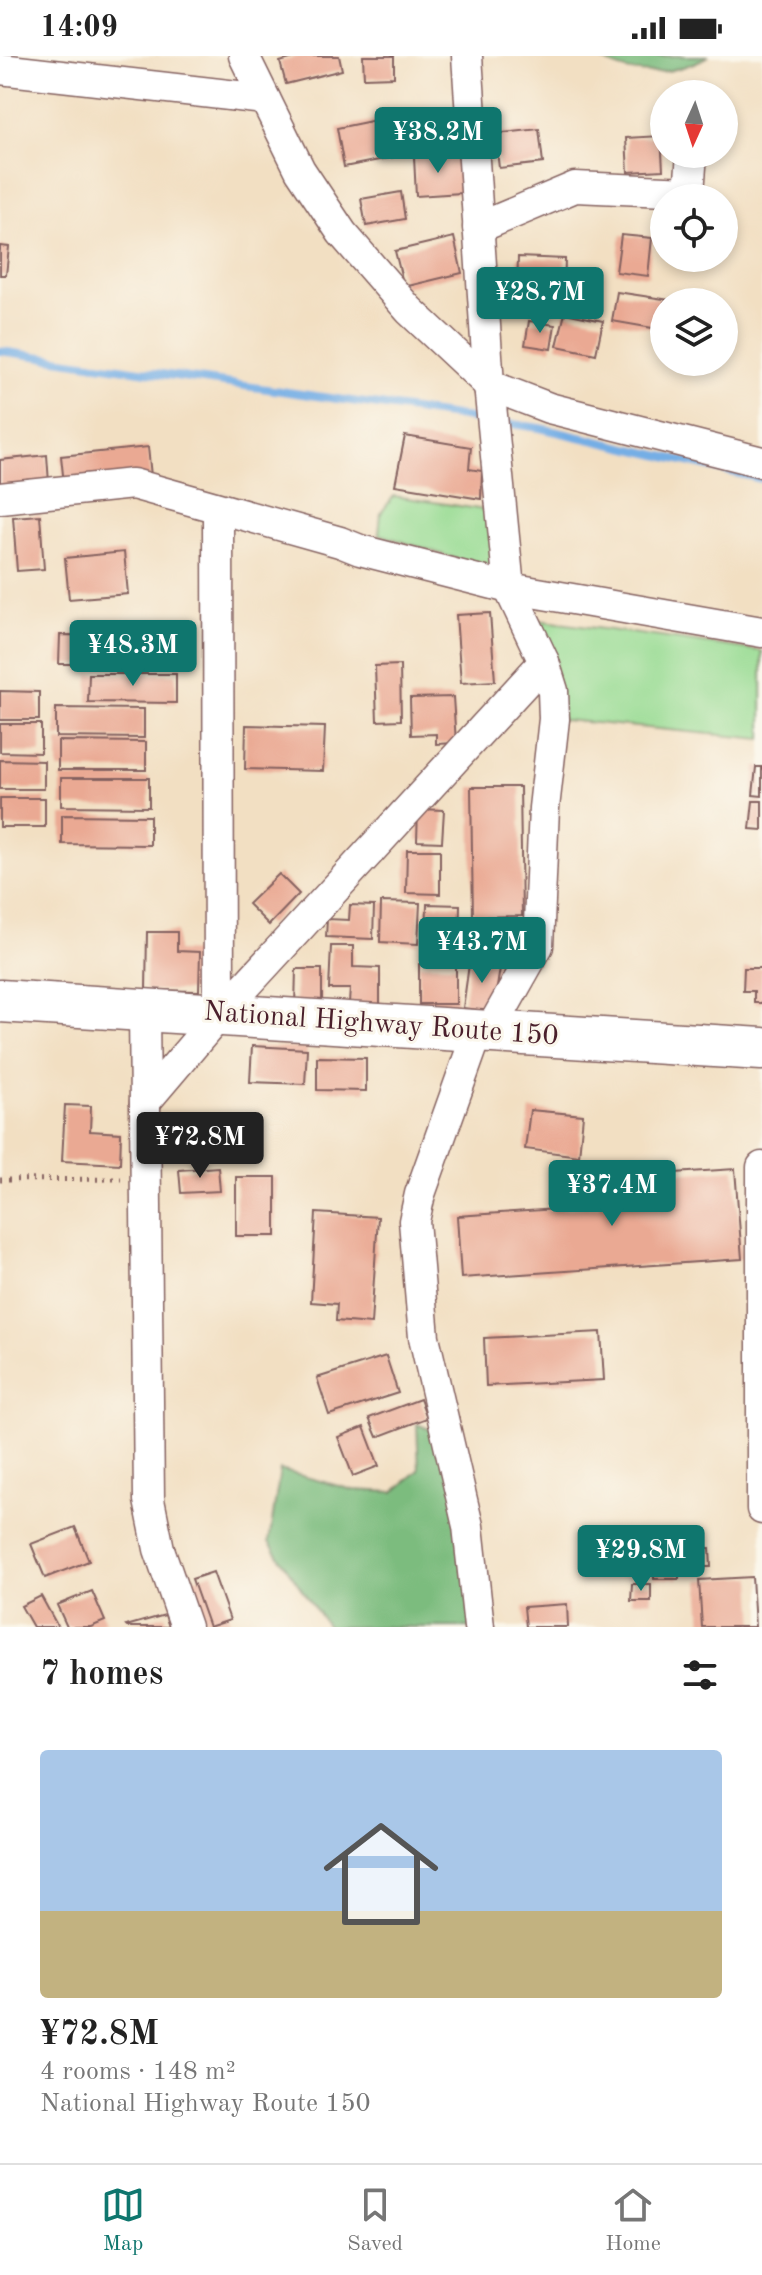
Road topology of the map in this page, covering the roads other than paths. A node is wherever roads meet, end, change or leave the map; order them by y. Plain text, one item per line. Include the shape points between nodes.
1 (244, 56) edge
2 (467, 56) edge
3 (0, 69) edge
4 (265, 99) junction
5 (691, 168) edge
6 (478, 228) junction
7 (489, 385) junction
8 (762, 462) edge
9 (0, 498) edge
10 (218, 509) junction
11 (509, 588) junction
12 (762, 632) edge
13 (544, 662) junction
14 (0, 1001) edge
15 (144, 1010) junction
16 (219, 1015) junction
17 (484, 1031) junction
18 (762, 1049) edge
19 (145, 1102) junction
20 (762, 1167) edge
21 (762, 1509) edge
22 (186, 1627) edge
23 (479, 1627) edge

1 - 4 street
2 - 6 street
3 - 4 street
4 - 7 street via 300,170 342,233 409,310
5 - 6 street via 689,192 575,187
6 - 7 street
7 - 8 street via 549,408
7 - 11 street
9 - 10 street via 133,484
10 - 11 street
10 - 16 street
11 - 12 street
11 - 13 street
13 - 16 street
13 - 17 street via 554,719 538,946
14 - 15 highway, National Highway Route 150
15 - 16 highway, National Highway Route 150
15 - 19 street
16 - 17 highway, National Highway Route 150
16 - 19 street
17 - 18 highway, National Highway Route 150
17 - 23 street via 414,1221 424,1337 468,1526
19 - 22 street via 149,1500 159,1549
20 - 21 street

